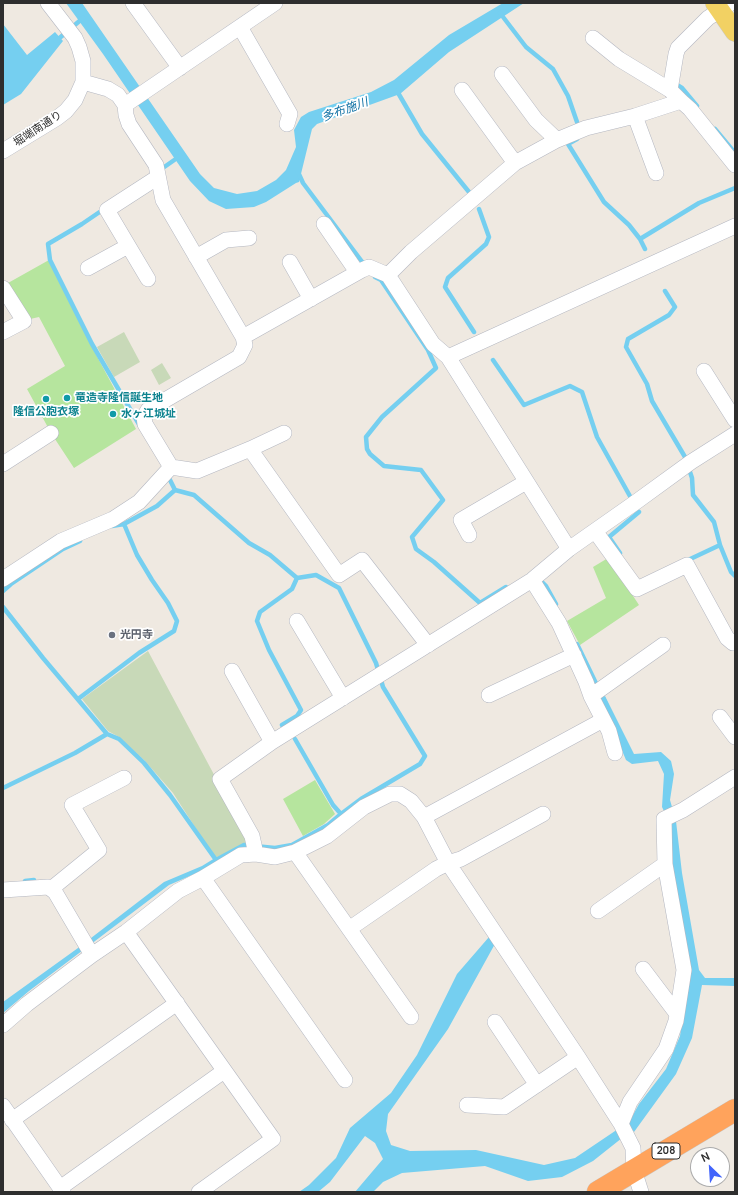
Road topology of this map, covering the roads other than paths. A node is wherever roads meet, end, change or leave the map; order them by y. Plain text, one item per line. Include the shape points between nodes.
1 (48, 3) edge
2 (134, 3) edge
3 (271, 4) edge
4 (722, 5) edge
5 (240, 27) junction
6 (735, 32) edge
7 (593, 38) dead end
8 (180, 68) junction
9 (502, 74) dead end
10 (84, 82) junction
11 (671, 85) junction
12 (462, 90) dead end
13 (681, 101) junction
14 (129, 103) junction
15 (634, 116) junction
16 (287, 124) dead end
17 (557, 140) junction
18 (3, 151) edge
19 (515, 163) junction
20 (735, 164) edge
21 (157, 171) junction
22 (656, 173) dead end
23 (324, 224) dead end
24 (735, 226) edge
25 (249, 238) dead end
26 (128, 246) junction
27 (196, 257) junction
28 (290, 262) dead end
29 (88, 268) dead end
30 (363, 270) junction
31 (388, 275) junction
32 (148, 279) dead end
33 (3, 288) edge
34 (311, 299) junction
35 (3, 332) edge
36 (243, 337) junction
37 (448, 357) junction
38 (704, 371) dead end
39 (735, 420) edge
40 (51, 433) dead end
41 (284, 433) dead end
42 (735, 434) edge
43 (250, 449) junction
44 (3, 464) edge
45 (168, 470) junction
46 (526, 482) junction
47 (595, 531) junction
48 (469, 535) dead end
49 (569, 548) junction
50 (535, 577) junction
51 (3, 579) edge
52 (297, 621) dead end
53 (733, 643) dead end
54 (428, 645) junction
55 (663, 645) dead end
56 (574, 654) junction
57 (232, 671) dead end
58 (597, 692) junction
59 (490, 695) dead end
60 (343, 698) junction
61 (720, 717) dead end
62 (603, 720) junction
63 (735, 737) edge
64 (272, 742) junction
65 (615, 752) dead end
66 (735, 777) edge
67 (124, 778) dead end
68 (544, 814) dead end
69 (424, 817) junction
70 (255, 848) junction
71 (295, 852) junction
72 (448, 863) junction
73 (665, 864) junction
74 (203, 878) junction
75 (50, 889) junction
76 (3, 890) edge
77 (598, 911) dead end
78 (349, 929) junction
79 (126, 932) junction
80 (88, 948) junction
81 (643, 969) dead end
82 (177, 1003) junction
83 (677, 1014) junction
84 (411, 1017) dead end
85 (495, 1022) dead end
86 (3, 1024) edge
87 (578, 1057) junction
88 (224, 1071) junction
89 (345, 1080) dead end
90 (537, 1085) junction
91 (467, 1105) dead end
92 (3, 1106) edge
93 (735, 1110) edge
94 (12, 1120) junction
95 (624, 1129) junction
96 (634, 1170) junction
97 (61, 1190) edge
98 (199, 1192) edge
99 (598, 1192) edge
100 (641, 1192) edge

1 - 10 street, 堀端南通り via 75,38 83,61
2 - 8 street
3 - 5 street
4 - 6 main road
4 - 11 street via 678,48
5 - 8 street
5 - 16 street via 290,114
7 - 11 street via 619,59
8 - 14 street
9 - 17 street via 536,120
10 - 14 street via 108,90
10 - 18 street, 堀端南通り via 66,111
11 - 13 street
12 - 19 street
13 - 15 street
13 - 20 street via 690,108
14 - 21 street via 126,115 129,124
15 - 17 street via 586,128
15 - 22 street
17 - 19 street
19 - 31 street via 411,252
21 - 26 street via 107,210
21 - 27 street via 162,200
23 - 30 street
24 - 37 street
25 - 27 street via 226,240
26 - 29 street
26 - 32 street
27 - 36 street
28 - 34 street
30 - 31 street
30 - 34 street
31 - 37 street via 433,344
33 - 35 street via 24,321
34 - 36 street
36 - 45 street via 244,346 239,356 148,410 144,416 145,424
37 - 46 street
38 - 39 street
40 - 44 street
41 - 43 street
42 - 47 street via 687,464
43 - 45 street via 197,471
43 - 54 street via 339,575 362,560
45 - 51 street via 139,502 113,519 61,541
46 - 48 street via 461,520
46 - 49 street
47 - 49 street
47 - 53 street via 637,588 687,565 727,638
49 - 50 street
50 - 54 street
50 - 56 street
52 - 60 street
54 - 60 street
55 - 58 street
56 - 58 street via 586,682
56 - 59 street
57 - 64 street
58 - 62 street
60 - 64 street
61 - 63 street
62 - 65 street
62 - 69 street
64 - 70 street via 220,780 252,836
66 - 73 street via 670,816
67 - 75 street via 72,805 99,850
68 - 72 street via 461,859
69 - 71 street via 406,798 400,794 390,794 364,808 327,836
69 - 72 street
70 - 71 street via 275,857
70 - 74 street
71 - 78 street
72 - 78 street
72 - 87 street
73 - 77 street
73 - 83 street via 684,970
74 - 79 street via 178,891
74 - 89 street
75 - 76 street via 48,887
75 - 80 street via 55,892
78 - 84 street
79 - 80 street
79 - 82 street
80 - 86 street
81 - 83 street
82 - 88 street
82 - 94 street
83 - 95 street via 666,1049 630,1102
85 - 90 street
87 - 90 street
87 - 95 street
88 - 97 street
88 - 98 street via 273,1139
90 - 91 street via 504,1107
92 - 94 street
93 - 96 highway, 208
94 - 97 street
95 - 96 street via 633,1148
96 - 99 highway, 208
96 - 100 street

